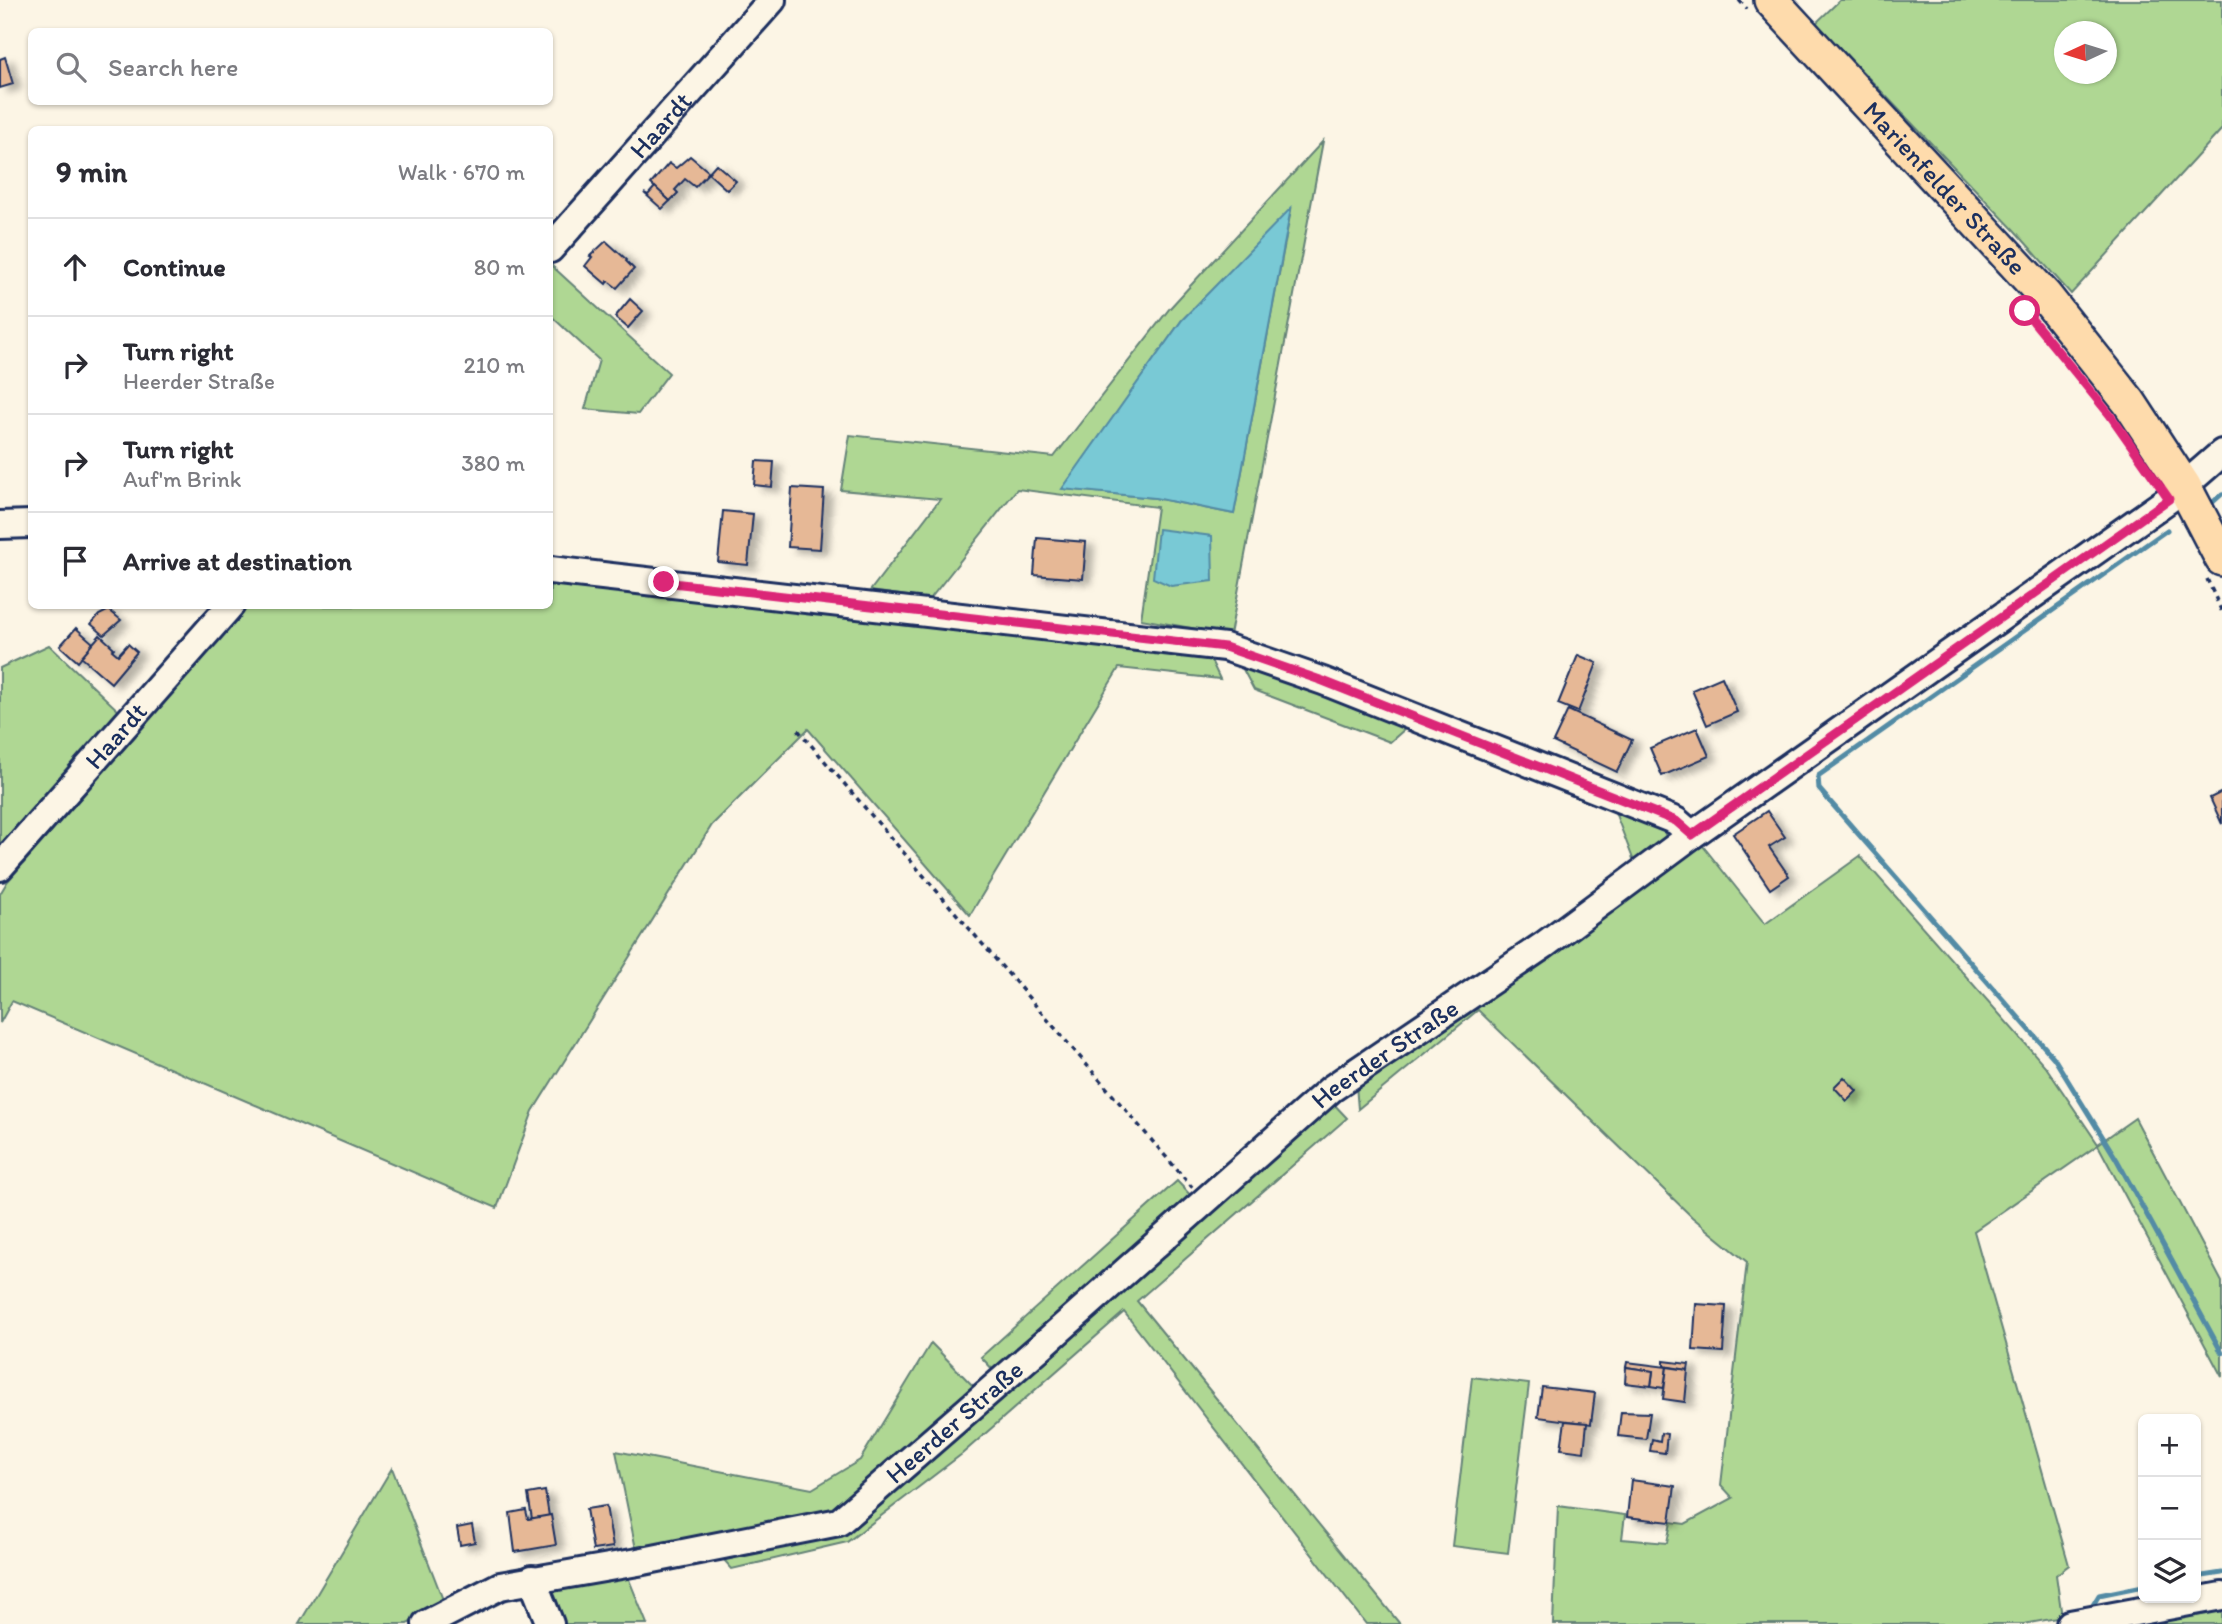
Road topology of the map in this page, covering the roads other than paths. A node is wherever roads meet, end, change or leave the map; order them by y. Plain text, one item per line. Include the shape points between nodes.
1 (772, 0) edge
2 (1759, 5) edge
3 (553, 246) edge
4 (2222, 453) edge
5 (2184, 486) junction
6 (28, 524) edge
7 (0, 525) edge
8 (2213, 567) edge
9 (553, 570) edge
10 (227, 609) edge
11 (1692, 835) junction
12 (0, 867) edge
13 (532, 1579) junction
14 (2222, 1596) edge
15 (426, 1624) edge
16 (550, 1624) edge
17 (2070, 1624) edge

1 - 3 street, Haardt
2 - 5 main road, Marienfelder Straße via 2045,296 2129,402
4 - 5 street, Heerder Straße
5 - 8 main road, Marienfelder Straße
5 - 11 street, Heerder Straße
6 - 7 street
9 - 11 street via 1225,647 1323,681 1676,821
10 - 12 street, Haardt
11 - 13 street, Heerder Straße via 1544,945 1331,1089 839,1522
13 - 15 street, Heerder Straße via 500,1586
13 - 16 street
14 - 17 street

